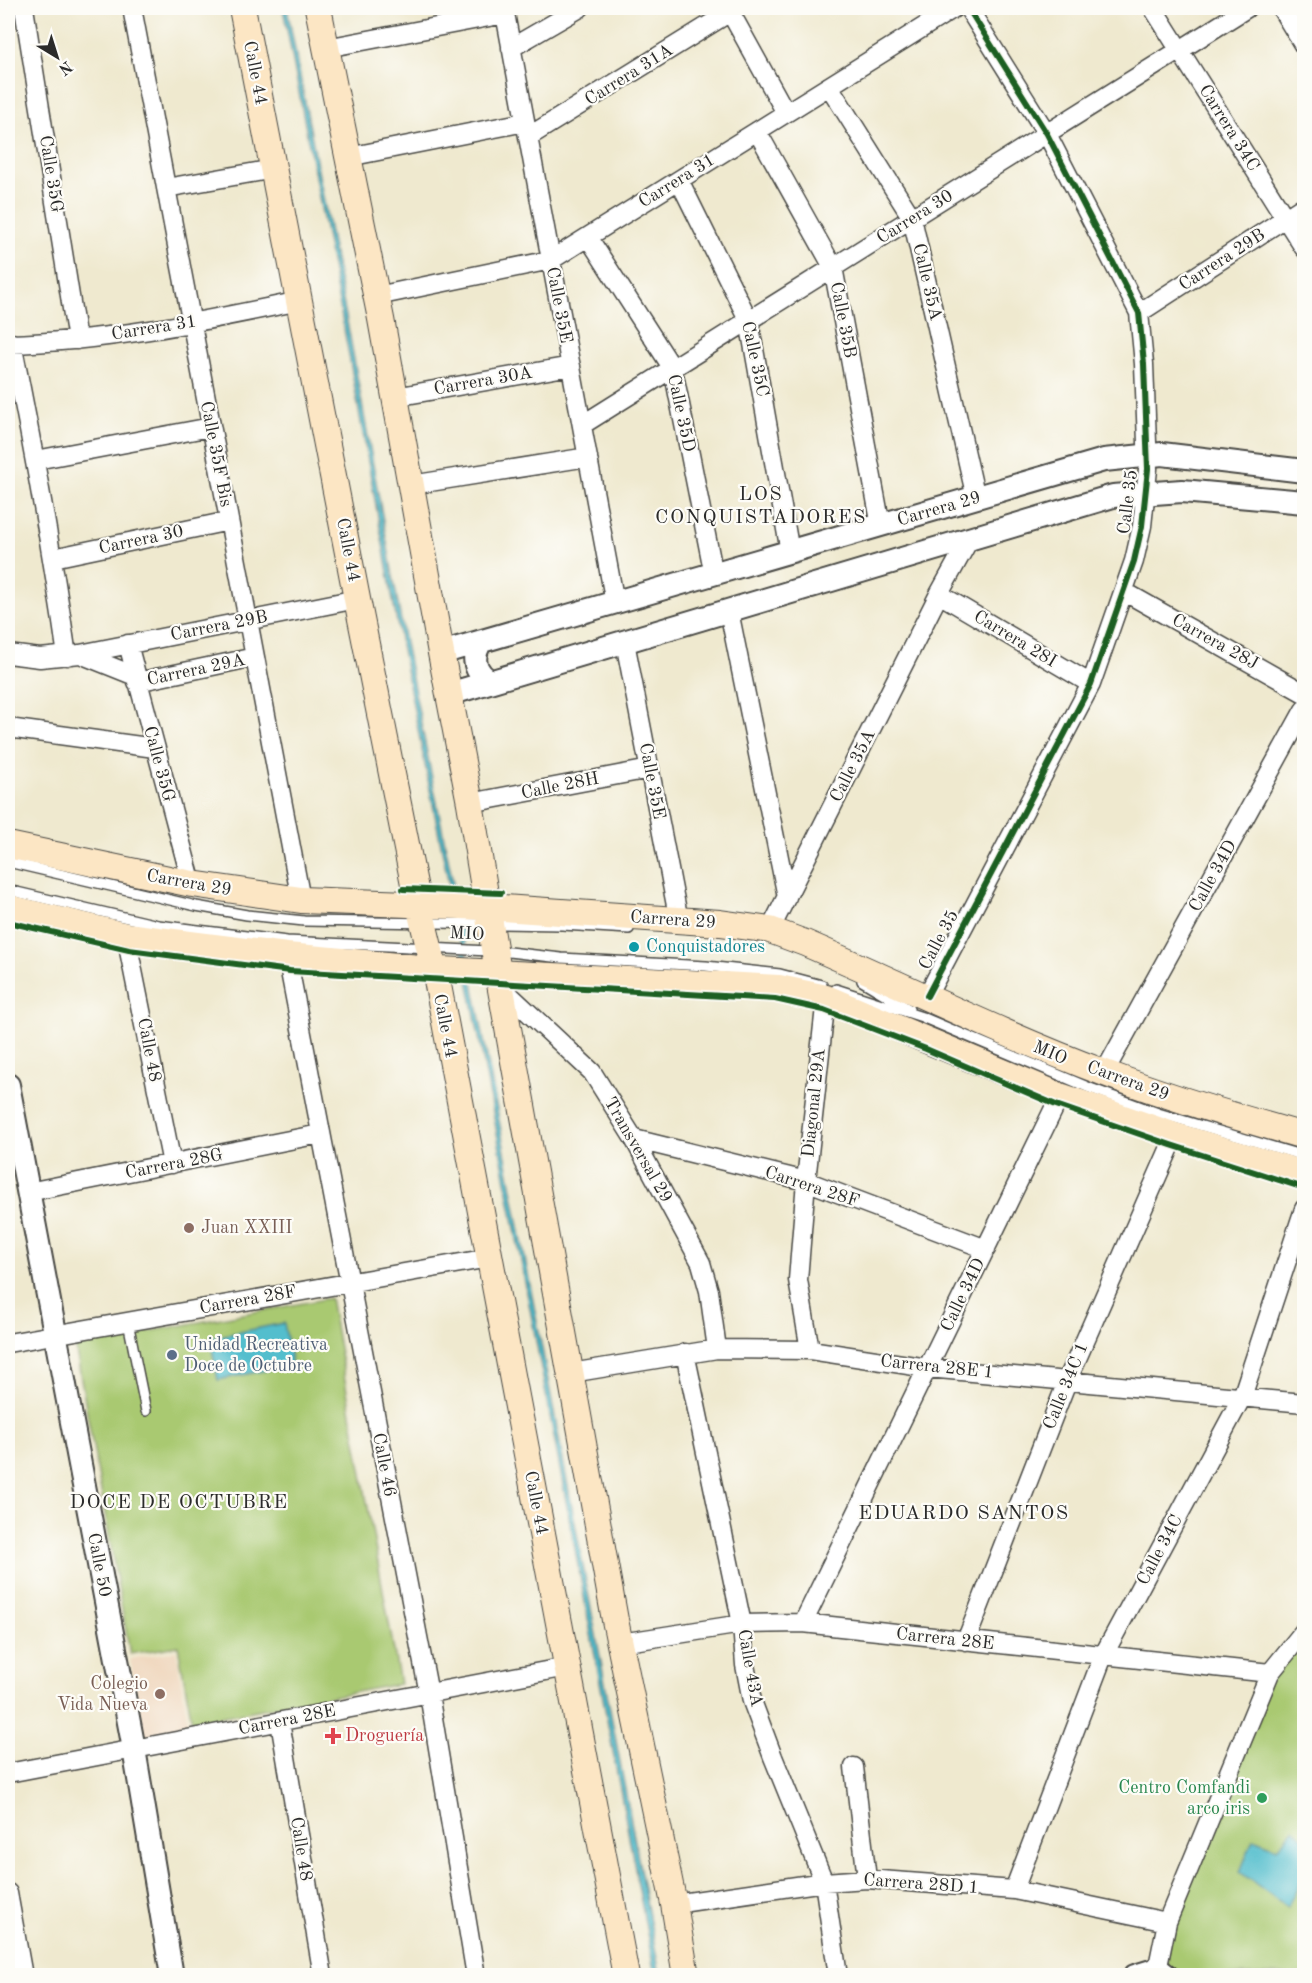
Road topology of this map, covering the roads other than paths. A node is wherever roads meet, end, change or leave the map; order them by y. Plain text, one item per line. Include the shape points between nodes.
1 (24, 8) edge
2 (132, 8) edge
3 (242, 8) edge
4 (318, 8) edge
5 (580, 8) edge
6 (954, 8) edge
7 (968, 8) edge
8 (1153, 8) edge
9 (1247, 8) edge
10 (1281, 8) edge
11 (729, 10) edge
12 (504, 11) edge
13 (1305, 46) edge
14 (326, 48) junction
15 (511, 48) junction
16 (1180, 50) junction
17 (829, 86) junction
18 (786, 113) junction
19 (526, 130) junction
20 (757, 131) junction
21 (1047, 134) junction
22 (348, 157) junction
23 (274, 169) junction
24 (679, 180) junction
25 (166, 188) junction
26 (1305, 206) edge
27 (912, 218) junction
28 (1286, 218) junction
29 (588, 237) junction
30 (1305, 248) edge
31 (551, 260) junction
32 (833, 267) junction
33 (377, 296) junction
34 (300, 302) junction
35 (1139, 313) junction
36 (749, 321) junction
37 (192, 323) junction
38 (77, 340) junction
39 (10, 344) edge
40 (571, 366) junction
41 (673, 369) junction
42 (395, 397) junction
43 (582, 425) junction
44 (211, 427) junction
45 (1148, 454) junction
46 (1183, 456) junction
47 (588, 457) junction
48 (36, 460) junction
49 (1104, 460) junction
50 (1305, 471) edge
51 (411, 485) junction
52 (1182, 491) junction
53 (1146, 493) junction
54 (1113, 496) junction
55 (976, 498) junction
56 (1305, 502) edge
57 (229, 520) junction
58 (881, 526) junction
59 (969, 540) junction
60 (790, 552) junction
61 (53, 558) junction
62 (714, 574) junction
63 (1125, 592) junction
64 (939, 594) junction
65 (357, 598) junction
66 (615, 603) junction
67 (729, 611) junction
68 (248, 620) junction
69 (481, 642) junction
70 (625, 642) junction
71 (128, 644) junction
72 (441, 653) junction
73 (8, 654) edge
74 (73, 655) junction
75 (255, 657) junction
76 (136, 679) junction
77 (490, 681) junction
78 (1091, 684) junction
79 (1305, 693) edge
80 (449, 694) junction
81 (1305, 710) edge
82 (8, 728) edge
83 (155, 748) junction
84 (650, 769) junction
85 (470, 803) junction
86 (8, 845) edge
87 (8, 862) edge
88 (192, 884) junction
89 (8, 890) edge
90 (787, 897) junction
91 (301, 900) junction
92 (8, 908) edge
93 (487, 916) junction
94 (679, 921) junction
95 (643, 930) dead end
96 (770, 930) junction
97 (126, 936) junction
98 (431, 937) junction
99 (807, 955) dead end
100 (287, 956) junction
101 (495, 967) junction
102 (826, 998) junction
103 (924, 1007) junction
104 (1104, 1073) junction
105 (8, 1085) edge
106 (1060, 1096) junction
107 (320, 1134) junction
108 (1175, 1136) junction
109 (1305, 1136) edge
110 (634, 1139) junction
111 (1305, 1156) edge
112 (172, 1164) junction
113 (1305, 1174) edge
114 (806, 1181) junction
115 (28, 1192) junction
116 (1305, 1209) edge
117 (986, 1249) junction
118 (489, 1258) junction
119 (349, 1283) junction
120 (128, 1322) junction
121 (55, 1335) junction
122 (8, 1343) edge
123 (717, 1349) junction
124 (810, 1350) junction
125 (685, 1353) junction
126 (928, 1368) junction
127 (571, 1373) junction
128 (1068, 1379) junction
129 (1242, 1397) junction
130 (1305, 1403) edge
131 (146, 1411) dead end
132 (803, 1623) junction
133 (742, 1624) junction
134 (1304, 1634) edge
135 (966, 1641) junction
136 (620, 1643) junction
137 (1103, 1656) junction
138 (567, 1667) junction
139 (1270, 1673) junction
140 (429, 1694) junction
141 (280, 1722) junction
142 (134, 1749) junction
143 (855, 1767) dead end
144 (8, 1773) edge
145 (867, 1879) junction
146 (824, 1882) junction
147 (1014, 1890) junction
148 (8, 1893) edge
149 (674, 1904) junction
150 (1167, 1922) junction
151 (1160, 1973) edge
152 (23, 1976) edge
153 (172, 1976) edge
154 (323, 1976) edge
155 (476, 1976) edge
156 (626, 1976) edge
157 (686, 1976) edge
158 (838, 1976) edge
159 (1136, 1976) edge

1 - 38 street, Calle 35G
2 - 25 street, Calle 35F Bis
3 - 23 main road, Calle 44
4 - 14 main road
5 - 15 street
6 - 17 street, Carrera 31
7 - 21 street, Calle 35
8 - 16 street, Carrera 34C
9 - 16 street, Carrera 30
10 - 13 street
11 - 18 street
11 - 19 street, Carrera 31A
12 - 14 street
12 - 15 street, Calle 35E
14 - 22 main road
15 - 19 street, Calle 35E
16 - 21 street, Carrera 30
16 - 28 street, Carrera 34C
17 - 18 street, Carrera 31
17 - 27 street, Calle 35A
18 - 20 street, Carrera 31
19 - 22 street, Carrera 31A
19 - 31 street, Calle 35E
20 - 24 street, Carrera 31
20 - 32 street, Calle 35B
21 - 27 street, Carrera 30
21 - 35 street, Calle 35
22 - 33 main road
23 - 25 street
23 - 34 main road, Calle 44
24 - 29 street, Carrera 31
24 - 36 street, Calle 35C
25 - 37 street, Calle 35F Bis
26 - 28 street, Carrera 29B
27 - 32 street, Carrera 30
27 - 55 street, Calle 35A
28 - 30 street, Carrera 34C
28 - 35 street, Carrera 29B
29 - 31 street, Carrera 31
29 - 41 street, Calle 35D
31 - 33 street, Carrera 31
31 - 40 street, Calle 35E
32 - 36 street, Carrera 30
32 - 58 street, Calle 35B
33 - 42 main road
34 - 37 street, Carrera 31
34 - 65 main road, Calle 44
35 - 45 street, Calle 35
36 - 41 street, Carrera 30
36 - 60 street, Calle 35C
37 - 38 street, Carrera 31
37 - 44 street, Calle 35F Bis
38 - 39 street, Carrera 31
39 - 48 street
40 - 42 street, Carrera 30A
40 - 43 street, Calle 35E
41 - 43 street, Carrera 30
41 - 62 street, Calle 35D
42 - 51 main road
43 - 47 street, Calle 35E
44 - 48 street
44 - 57 street, Calle 35F Bis
45 - 46 street, Carrera 29
45 - 49 street, Carrera 29
45 - 53 street, Calle 35
46 - 50 street, Carrera 29
46 - 52 street via 1169,462 1166,469 1168,483
47 - 51 street
47 - 66 street, Calle 35E
48 - 61 street
49 - 54 street via 1118,465 1124,478 1123,486
49 - 55 street, Carrera 29
51 - 72 main road
52 - 53 street, Carrera 29
52 - 56 street, Carrera 29
53 - 54 street, Carrera 29
53 - 63 street, Calle 35
54 - 59 street, Carrera 29
55 - 58 street, Carrera 29
57 - 61 street, Carrera 30
57 - 68 street, Calle 35F Bis
58 - 60 street, Carrera 29
59 - 64 street, Calle 35A
59 - 67 street, Carrera 29
60 - 62 street, Carrera 29
61 - 74 street
62 - 66 street, Carrera 29
63 - 78 street, Calle 35
63 - 79 street, Carrera 28J
64 - 78 street, Carrera 28I
64 - 90 street, Calle 35A
65 - 68 street, Carrera 29B
65 - 98 main road, Calle 44
66 - 69 street, Carrera 29
67 - 70 street, Carrera 29
67 - 90 street
68 - 71 street, Carrera 29B
68 - 75 street, Calle 35F Bis
69 - 72 street, Carrera 29
69 - 77 street via 475,664
70 - 77 street, Carrera 29
70 - 84 street, Calle 35E
71 - 74 street, Carrera 29B
71 - 76 street, Calle 35G
72 - 80 main road
73 - 74 street, Carrera 29B via 40,658
74 - 76 street, Carrera 29B
75 - 76 street, Carrera 29A
75 - 91 street, Calle 35F Bis
76 - 83 street, Calle 35G
77 - 80 street, Carrera 29
78 - 103 street, Calle 35
80 - 85 main road
81 - 104 street, Calle 34D
82 - 83 street
83 - 88 street, Calle 35G
84 - 85 street, Calle 28H
84 - 94 street, Calle 35E
85 - 93 main road
86 - 88 main road, Carrera 29
87 - 98 lane, MIO via 196,906
88 - 91 main road, Carrera 29
89 - 98 lane, MIO via 158,925 287,941
90 - 96 street, Calle 35A
91 - 98 main road, Carrera 29
92 - 97 main road, Carrera 29
93 - 94 main road, Carrera 29
93 - 95 lane, MIO via 562,926
93 - 98 main road, Carrera 29
93 - 101 main road
94 - 96 main road, Carrera 29 via 720,922
96 - 103 main road, Carrera 29 via 805,943
97 - 100 main road, Carrera 29
97 - 112 street, Calle 48
98 - 100 main road, Carrera 29
98 - 101 main road, Carrera 29
98 - 118 main road, Calle 44
99 - 103 lane, MIO
100 - 107 street, Calle 46
101 - 102 main road, Carrera 29 via 779,988
101 - 103 lane, MIO via 705,966 780,974
101 - 110 street, Transversal 29 via 592,1072
101 - 127 main road
102 - 106 main road, Carrera 29
102 - 114 street, Diagonal 29A
103 - 104 main road, Carrera 29
103 - 111 lane, MIO via 1090,1088 1158,1113
104 - 109 main road, Carrera 29 via 1191,1104
105 - 115 street, Calle 50
106 - 108 main road, Carrera 29
106 - 117 street, Calle 34D
107 - 112 street, Carrera 28G
107 - 119 street, Calle 46
108 - 113 main road, Carrera 29
108 - 128 street, Calle 34C 1
110 - 114 street, Carrera 28F
110 - 123 street, Transversal 29 via 701,1263
112 - 115 street, Carrera 28G
114 - 117 street, Carrera 28F
114 - 124 street, Diagonal 29A via 798,1280
115 - 121 street, Calle 50
116 - 129 street, Calle 34C
117 - 126 street, Calle 34D
118 - 119 street, Carrera 28F
118 - 138 main road, Calle 44
119 - 120 street, Carrera 28F
119 - 140 street, Calle 46
120 - 121 street, Carrera 28F
120 - 131 lane
121 - 122 street, Carrera 28F
121 - 142 street, Calle 50
123 - 124 street, Carrera 28E 1
123 - 125 street, Carrera 28E 1
124 - 126 street, Carrera 28E 1
125 - 127 street, Carrera 28E 1
125 - 133 street, Calle 43A
126 - 128 street, Carrera 28E 1
126 - 132 street, Calle 34D
127 - 136 main road
128 - 129 street, Carrera 28E 1
128 - 135 street, Calle 34C 1
129 - 130 street, Carrera 28E 1
129 - 137 street, Calle 34C
132 - 133 street, Carrera 28E
132 - 135 street, Carrera 28E
133 - 136 street, Carrera 28E
133 - 146 street, Calle 43A via 753,1701
134 - 139 street
135 - 137 street, Carrera 28E
136 - 149 main road
137 - 139 street, Carrera 28E
137 - 147 street, Calle 34C
138 - 140 street, Carrera 28E
138 - 156 main road, Calle 44
139 - 150 street
140 - 141 street, Carrera 28E
140 - 155 street, Calle 46
141 - 142 street, Carrera 28E
141 - 154 street, Calle 48
142 - 144 street, Carrera 28E
142 - 153 street, Calle 50
143 - 145 street
145 - 146 street, Carrera 28D 1
145 - 147 street, Carrera 28D 1
146 - 149 street, Carrera 28D 1
146 - 158 street, Calle 43A
147 - 150 street, Carrera 28D 1
148 - 152 street
149 - 157 main road
150 - 151 street
151 - 159 street

